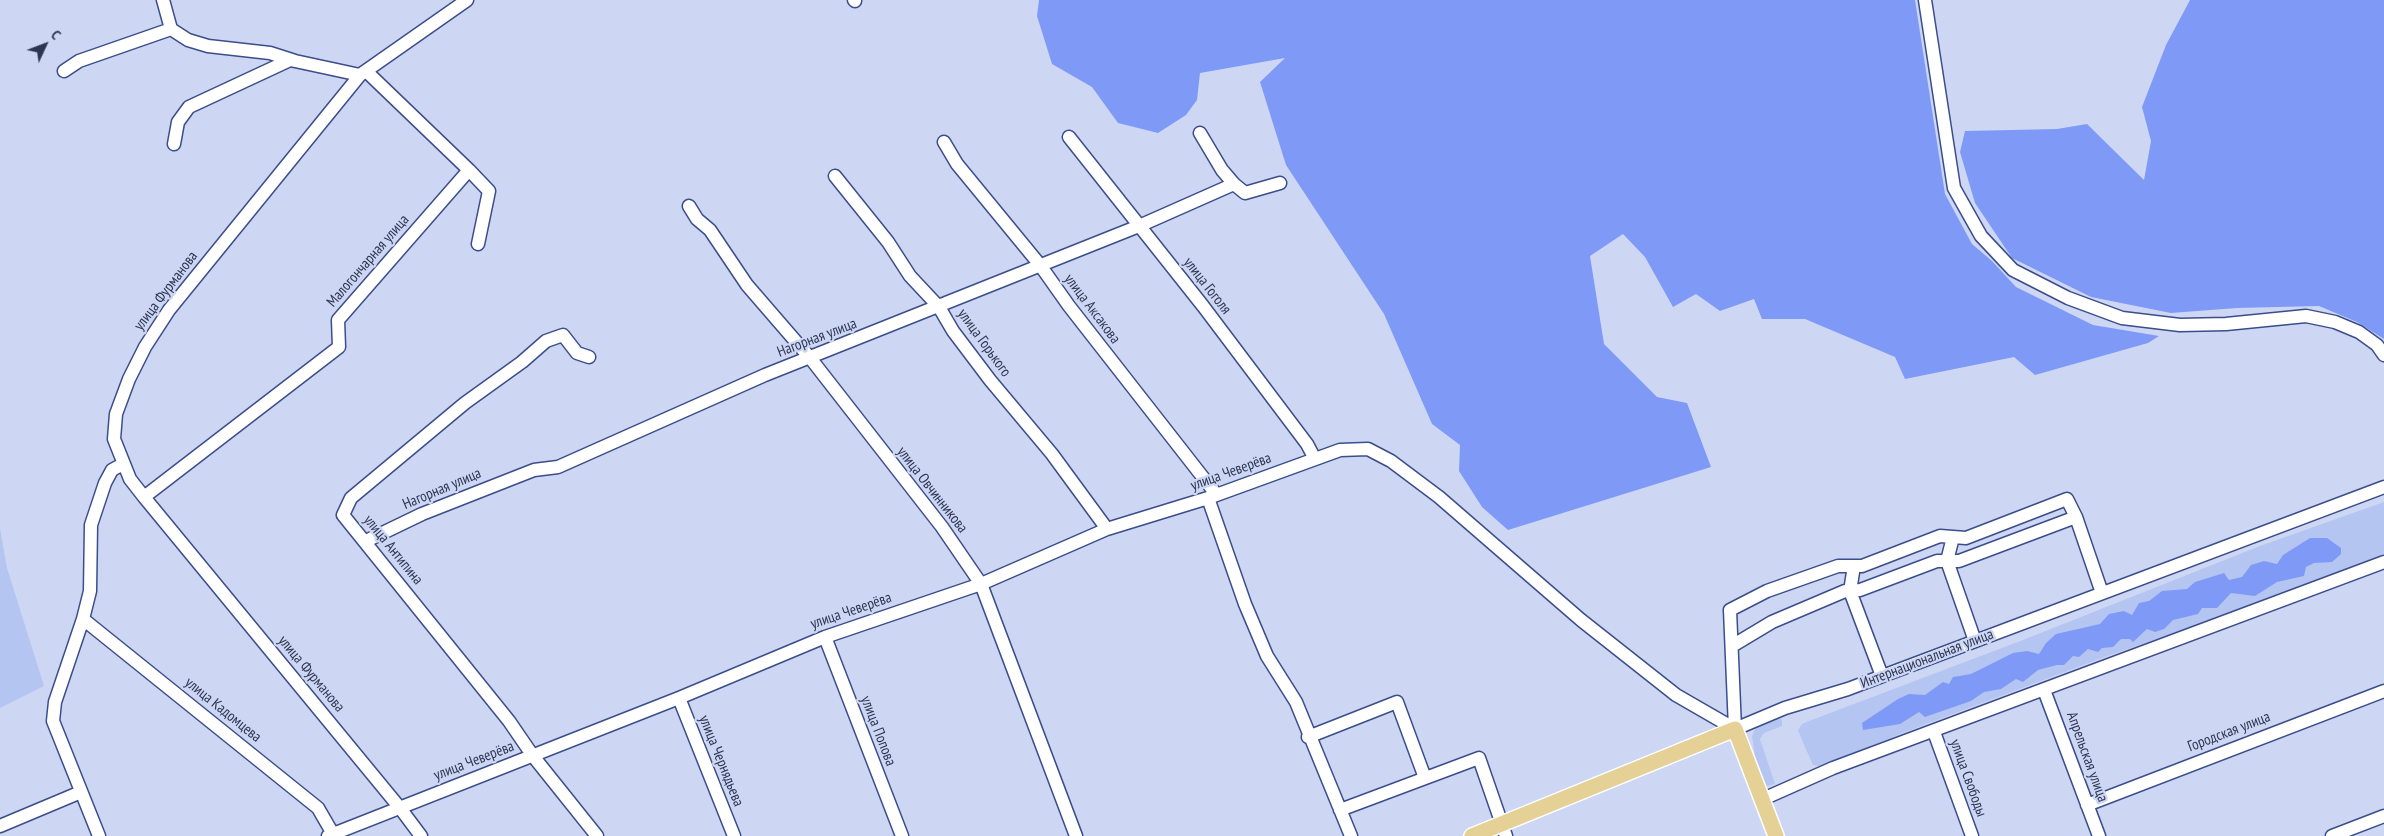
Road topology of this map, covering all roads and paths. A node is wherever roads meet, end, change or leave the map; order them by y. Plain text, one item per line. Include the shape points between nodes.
1 (163, 0) edge
2 (467, 0) edge
3 (1925, 0) edge
4 (170, 29) junction
5 (290, 60) junction
6 (64, 71) dead end
7 (363, 73) junction
8 (1200, 133) dead end
9 (1069, 137) dead end
10 (944, 142) dead end
11 (174, 144) dead end
12 (469, 170) junction
13 (835, 176) dead end
14 (1280, 183) dead end
15 (1234, 184) junction
16 (690, 206) dead end
17 (1139, 226) junction
18 (478, 244) dead end
19 (1040, 265) junction
20 (939, 307) junction
21 (2384, 355) edge
22 (589, 357) dead end
23 (811, 359) junction
24 (1315, 459) junction
25 (124, 464) junction
26 (2384, 487) edge
27 (1212, 496) junction
28 (144, 497) junction
29 (2076, 517) junction
30 (1108, 529) junction
31 (1953, 537) junction
32 (366, 541) junction
33 (1947, 561) junction
34 (2384, 562) edge
35 (1854, 566) junction
36 (981, 584) junction
37 (1850, 591) junction
38 (2102, 593) junction
39 (83, 619) junction
40 (825, 636) junction
41 (1975, 641) junction
42 (1732, 646) junction
43 (1882, 676) junction
44 (2044, 690) junction
45 (2384, 691) edge
46 (679, 698) junction
47 (1735, 729) junction
48 (1934, 732) junction
49 (1308, 737) junction
50 (533, 756) junction
51 (1425, 778) junction
52 (81, 792) junction
53 (1763, 799) junction
54 (2087, 805) junction
55 (400, 808) junction
56 (1340, 810) junction
57 (2384, 816) edge
58 (0, 826) edge
59 (1503, 829) edge
60 (331, 835) edge
61 (99, 836) edge
62 (421, 836) edge
63 (597, 836) edge
64 (734, 836) edge
65 (902, 836) edge
66 (1076, 836) edge
67 (1351, 836) edge
68 (1472, 836) edge
69 (1776, 836) edge
70 (1972, 836) edge
71 (2099, 836) edge
72 (2332, 836) edge

1 - 4 street
2 - 7 street, улица Фурманова
3 - 21 street via 1954,188 1981,236 2013,270 2068,298 2122,318 2180,325 2306,316 2335,322 2359,332
4 - 5 street via 188,40 208,46 254,50
4 - 6 street via 79,61
5 - 7 street
5 - 11 street via 189,107 178,122
7 - 12 street
7 - 25 street, улица Фурманова via 169,310 145,347 116,414 114,438
8 - 15 street
9 - 17 street, улица Гоголя
10 - 19 street, улица Аксакова via 957,164
12 - 18 street via 488,191
12 - 28 street, Малогончарная улица via 338,320 339,347
13 - 20 street, улица Горького via 888,242 910,276
14 - 15 street via 1245,193
15 - 17 street, Нагорная улица
16 - 23 street, улица Овчинникова via 697,220 710,230 747,285
17 - 19 street, Нагорная улица
17 - 24 street, улица Гоголя via 1307,444
19 - 20 street, Нагорная улица
19 - 27 street, улица Аксакова
20 - 23 street, Нагорная улица
20 - 30 street, улица Горького via 990,380 1052,454
22 - 32 street, улица Антипина via 577,353 563,335 546,342 458,408 350,498 343,515
23 - 32 street, Нагорная улица via 765,375 558,467 534,470 422,514
23 - 36 street, улица Овчинникова via 942,527
24 - 27 street, улица Чеверёва
24 - 47 street, улица Чеверёва via 1340,450 1368,449 1391,461 1439,497 1581,620 1676,695
25 - 28 street, улица Фурманова via 130,479
25 - 39 street via 112,470 91,525 90,591
26 - 38 street, Интернациональная улица
27 - 30 street, улица Чеверёва
27 - 49 street, улица Аксакова via 1245,604 1273,668 1296,702
28 - 55 street, улица Фурманова
29 - 31 street via 2067,499 1966,538
29 - 33 street via 1959,561
29 - 38 street
30 - 36 street, улица Чеверёва
31 - 33 street
31 - 35 street via 1940,536 1862,566
32 - 50 street, улица Антипина via 509,721
33 - 37 street via 1938,561
33 - 41 street
34 - 44 street
35 - 37 street
35 - 42 street via 1838,566 1767,591 1730,610
36 - 40 street, улица Чеверёва
36 - 66 street, улица Овчинникова
37 - 42 street via 1772,622
37 - 43 street
38 - 41 street, Интернациональная улица
39 - 52 street via 55,702 53,721
39 - 60 street, улица Кадомцева via 318,808
40 - 46 street, улица Чеверёва
40 - 65 street, улица Попова
41 - 43 street, Интернациональная улица
42 - 47 street
43 - 47 street, Интернациональная улица via 1785,708
44 - 48 street
44 - 54 street, Апрельская улица
45 - 54 street, Городская улица
46 - 50 street, улица Чеверёва
46 - 64 street, улица Чернядьева
47 - 53 main road
47 - 59 main road, Интернациональная улица via 1545,807
48 - 53 street via 1833,768
48 - 70 street, улица Свободы
49 - 51 street via 1397,702
49 - 56 street, улица Аксакова
50 - 55 street, улица Чеверёва
50 - 63 street, улица Антипина
51 - 56 street
51 - 59 street via 1480,758
52 - 58 street
52 - 61 street
53 - 69 main road
54 - 71 street, Апрельская улица
55 - 60 street, улица Чеверёва
55 - 62 street, улица Фурманова
56 - 67 street, улица Аксакова
57 - 72 street
59 - 68 main road, Интернациональная улица

